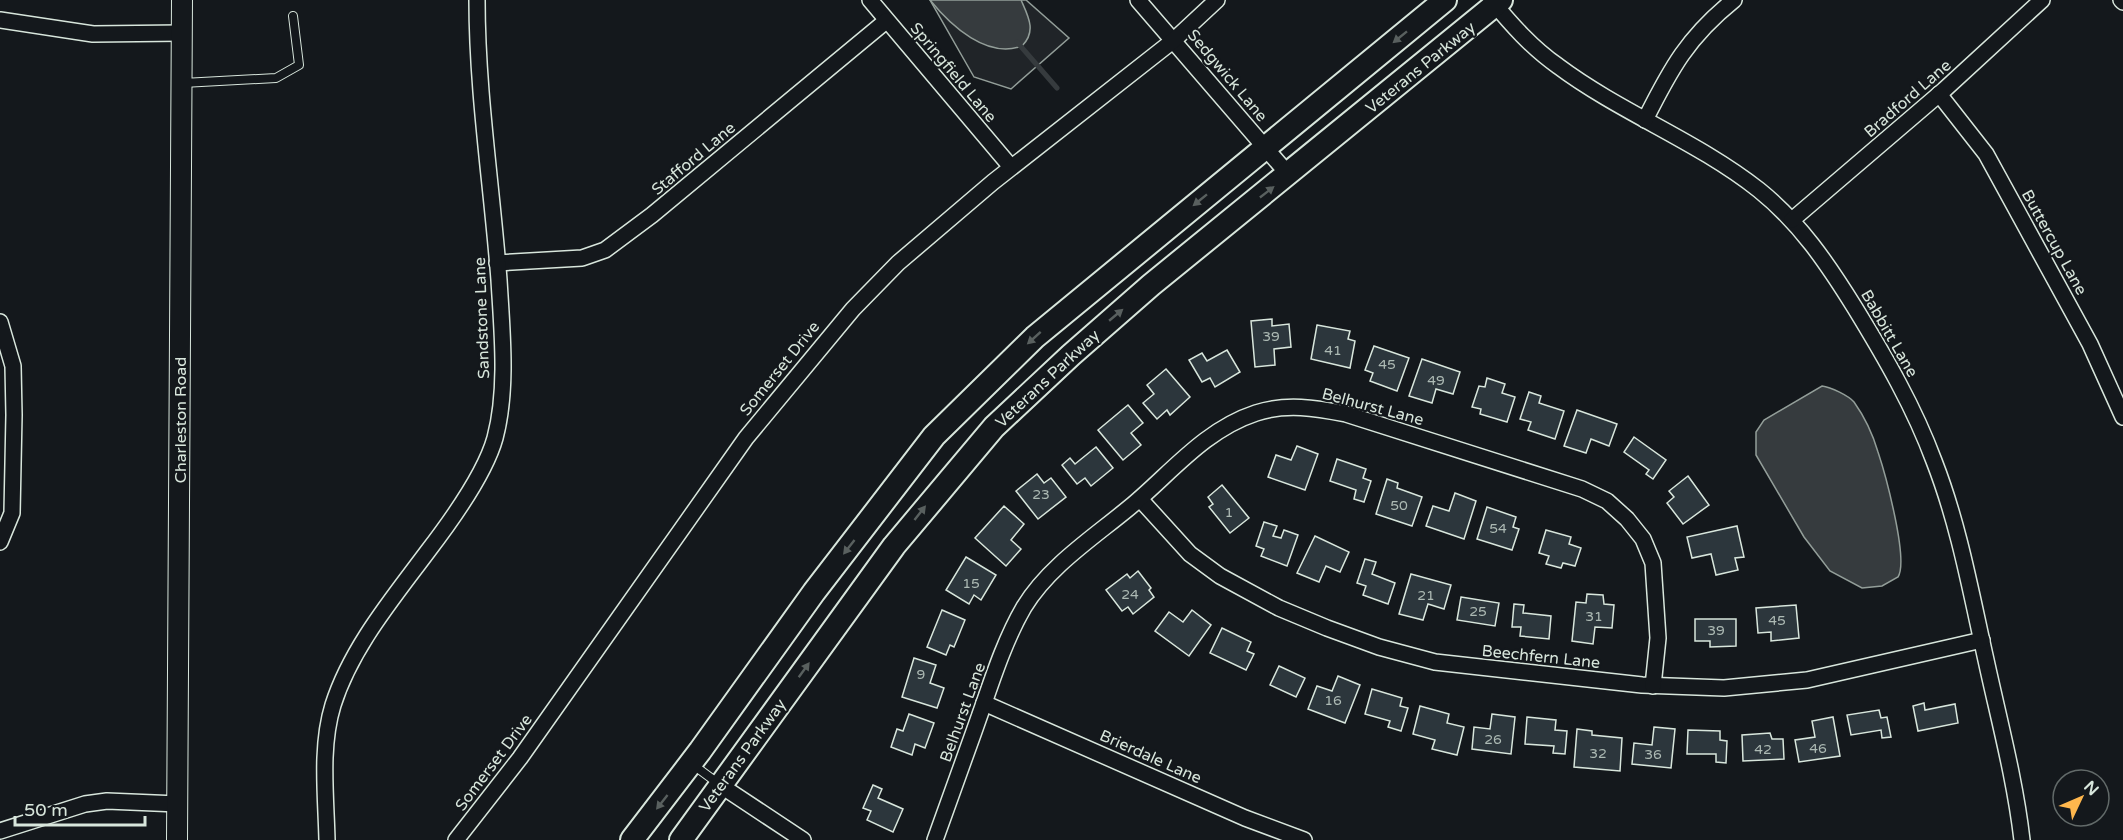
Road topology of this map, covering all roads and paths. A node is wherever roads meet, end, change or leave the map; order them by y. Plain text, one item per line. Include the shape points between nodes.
1 (182, 0) edge
2 (477, 0) edge
3 (870, 0) edge
4 (1138, 0) edge
5 (1217, 0) edge
6 (1445, 0) edge
7 (1734, 0) edge
8 (2042, 0) edge
9 (1496, 2) edge
10 (293, 16) dead end
11 (0, 20) edge
12 (886, 21) junction
13 (182, 33) junction
14 (1174, 40) junction
15 (182, 83) junction
16 (1939, 94) junction
17 (1645, 120) junction
18 (1265, 147) junction
19 (1011, 167) junction
20 (1288, 174) junction
21 (1792, 220) junction
22 (497, 263) junction
23 (0, 322) edge
24 (2123, 417) edge
25 (1140, 498) junction
26 (0, 542) edge
27 (1982, 640) junction
28 (1653, 686) junction
29 (984, 703) junction
30 (691, 764) junction
31 (720, 785) junction
32 (178, 804) junction
33 (2, 834) edge
34 (177, 840) edge
35 (327, 840) edge
36 (456, 840) edge
37 (632, 840) edge
38 (681, 840) edge
39 (803, 840) edge
40 (934, 840) edge
41 (1304, 840) edge
42 (2022, 840) edge

1 - 13 street, Charleston Road
2 - 22 street, Sandstone Lane via 479,72
3 - 12 street, Springfield Lane
4 - 14 street, Sedgwick Lane
5 - 14 street, Somerset Drive
6 -> 18 main road
7 - 17 street via 1705,25 1674,63
8 - 16 street, Bradford Lane
9 - 17 street, Babbitt Lane via 1522,35 1557,66
9 - 20 main road, Veterans Parkway
10 - 15 lane via 299,65 276,78
11 - 13 street via 93,34
12 - 19 street, Springfield Lane
12 - 22 street, Stafford Lane via 605,250 582,258
13 - 15 street, Charleston Road
14 - 18 street, Sedgwick Lane
14 - 19 street, Somerset Drive
15 - 32 street, Charleston Road
16 - 21 street, Bradford Lane
16 - 24 street, Buttercup Lane via 1986,154 2090,344
17 - 21 street, Babbitt Lane via 1740,175
18 - 20 street, Sedgwick Lane
18 -> 30 main road via 1035,337 934,436 814,592
19 - 36 street, Somerset Drive via 875,286 794,376 732,457 514,767
31 -> 20 main road, Veterans Parkway via 894,546 994,427 1111,320
21 - 27 street, Babbitt Lane via 1824,259 1893,369 1935,462
22 - 35 street, Sandstone Lane via 502,382 495,438 485,464 456,513 382,615 342,681 328,731
23 - 26 street via 13,366 14,415 12,513
25 - 28 street, Beechfern Lane via 1190,554 1220,576 1287,611 1352,638 1435,662
25 - 28 street, Belhurst Lane via 1176,464 1229,425 1257,412 1286,407 1346,414 1582,489 1607,501 1627,519 1643,539 1653,563 1658,638
25 - 29 street, Belhurst Lane via 1066,561 1024,607
27 - 28 street, Beechfern Lane via 1779,684
27 - 42 street, Babbitt Lane
29 - 40 street, Belhurst Lane
29 - 41 street, Brierdale Lane
30 - 31 lane
30 -> 37 main road
31 - 38 main road, Veterans Parkway
31 - 39 street
32 - 33 street via 85,804
32 - 34 street, Charleston Road

